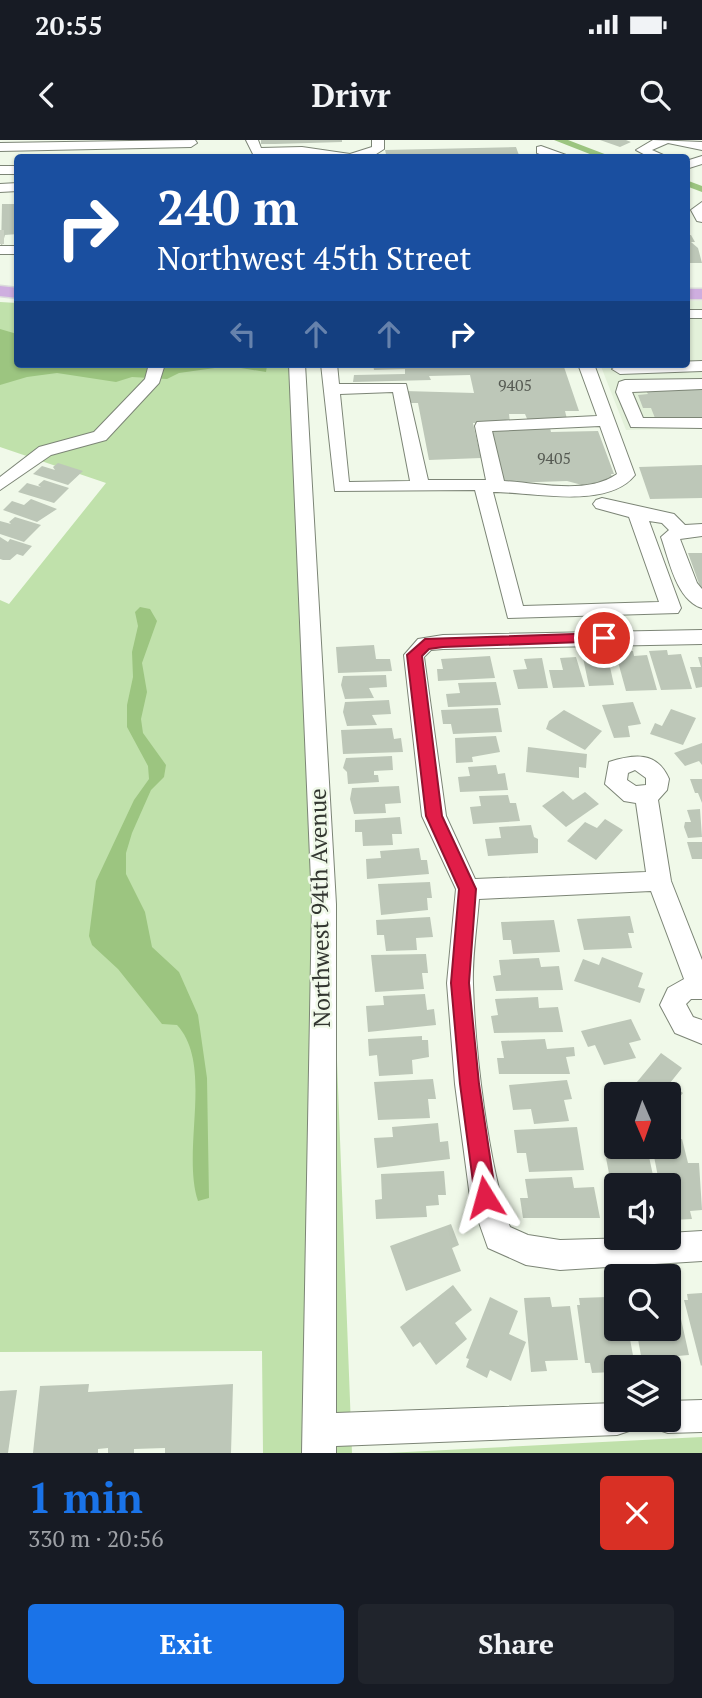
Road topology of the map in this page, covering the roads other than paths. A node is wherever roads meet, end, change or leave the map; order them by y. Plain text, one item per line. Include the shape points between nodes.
1 (252, 140) edge
2 (669, 140) edge
3 (191, 141) edge
4 (363, 141) edge
5 (378, 141) edge
6 (695, 145) edge
7 (0, 148) edge
8 (68, 148) edge
9 (541, 150) dead end
10 (299, 154) edge
11 (367, 154) edge
12 (552, 154) edge
13 (664, 154) edge
14 (672, 154) edge
15 (702, 206) edge
16 (702, 218) edge
17 (297, 368) edge
18 (329, 368) edge
19 (588, 368) edge
20 (621, 368) edge
21 (155, 372) edge
22 (702, 383) edge
23 (625, 385) junction
24 (331, 389) junction
25 (608, 421) junction
26 (702, 423) edge
27 (662, 439) dead end
28 (615, 441) junction
29 (420, 485) junction
30 (1, 486) edge
31 (489, 486) junction
32 (602, 504) dead end
33 (638, 513) junction
34 (702, 530) edge
35 (680, 531) junction
36 (702, 601) edge
37 (702, 637) edge
38 (646, 796) dead end
39 (659, 881) junction
40 (468, 889) junction
41 (701, 988) edge
42 (702, 1032) edge
43 (702, 1246) edge
44 (702, 1416) edge
45 (681, 1417) edge
46 (604, 1420) edge
47 (318, 1442) edge

1 - 10 street via 257,150
2 - 6 street
2 - 13 street via 642,150
3 - 8 street
4 - 5 street
5 - 11 street via 377,150
6 - 14 street
7 - 8 street
9 - 12 street
15 - 16 street via 698,210
17 - 47 street, Northwest 94th Avenue via 324,904
18 - 24 street
19 - 25 street
20 - 23 street
21 - 30 street via 100,436 45,451
22 - 23 street
23 - 26 street via 636,423
24 - 29 street via 400,387
24 - 29 street via 341,488
25 - 28 street
25 - 31 street via 483,426
27 - 28 street
28 - 31 street via 626,475 611,486 590,491
29 - 31 street
31 - 33 street via 515,613 671,608
32 - 33 street
33 - 35 street via 668,518
34 - 35 street
35 - 36 street via 670,537 688,586
37 - 40 street via 443,642 425,644 416,651 434,816
38 - 39 street
39 - 40 street
39 - 41 street
40 - 43 street via 460,983 485,1197 499,1237 526,1250 561,1255
41 - 42 street via 678,993 673,1005 684,1025
44 - 45 street
46 - 47 street

